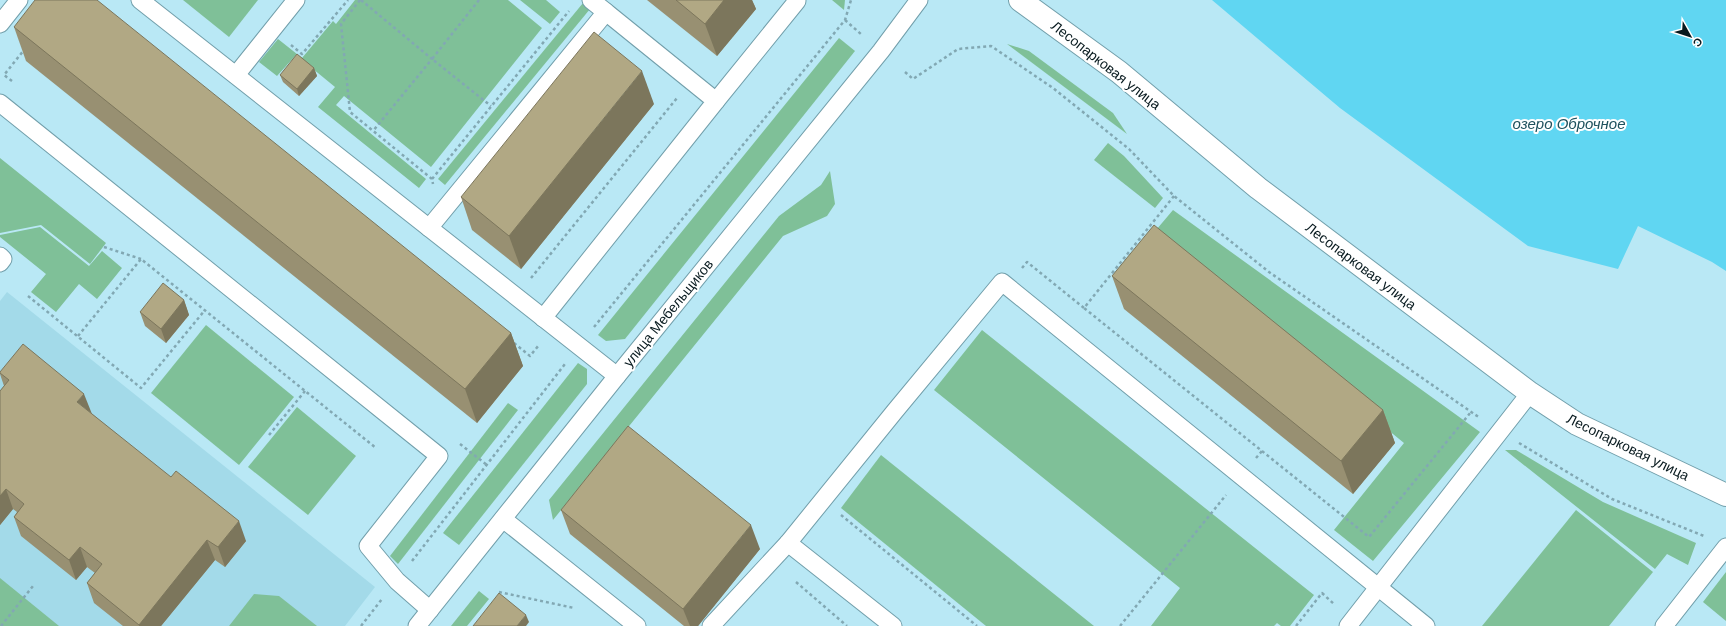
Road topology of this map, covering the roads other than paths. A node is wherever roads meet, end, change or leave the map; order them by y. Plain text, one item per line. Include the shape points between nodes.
1 (19, 0) edge
2 (140, 0) edge
3 (296, 0) edge
4 (591, 0) edge
5 (919, 0) edge
6 (1020, 0) edge
7 (797, 1) edge
8 (606, 12) junction
9 (0, 24) edge
10 (236, 75) junction
11 (716, 101) junction
12 (0, 103) edge
13 (434, 222) junction
14 (0, 256) edge
15 (0, 263) edge
16 (543, 318) junction
17 (617, 376) junction
18 (1530, 393) junction
19 (1726, 495) edge
20 (503, 519) junction
21 (788, 543) junction
22 (1726, 547) edge
23 (1378, 588) junction
24 (430, 610) junction
25 (1351, 623) edge
26 (417, 626) edge
27 (637, 626) edge
28 (711, 626) edge
29 (893, 626) edge
30 (1426, 626) edge
31 (1664, 626) edge

1 - 9 lane
2 - 10 lane
3 - 10 lane
4 - 8 lane
5 - 17 lane, улица Мебельщиков via 881,51
6 - 18 street, Лесопарковая улица via 1119,72 1258,188
7 - 11 lane
8 - 11 lane
8 - 13 lane
10 - 13 lane
11 - 16 lane
12 - 24 lane via 439,456 368,546 397,581
13 - 16 lane
14 - 15 lane via 3,259
16 - 17 lane
17 - 20 lane, улица Мебельщиков
18 - 19 street, Лесопарковая улица via 1577,424
18 - 23 lane
20 - 24 lane, улица Мебельщиков
20 - 27 lane
21 - 23 lane via 1002,282
21 - 28 lane
21 - 29 lane
22 - 31 lane
23 - 25 lane
23 - 30 lane
24 - 26 lane, улица Мебельщиков

